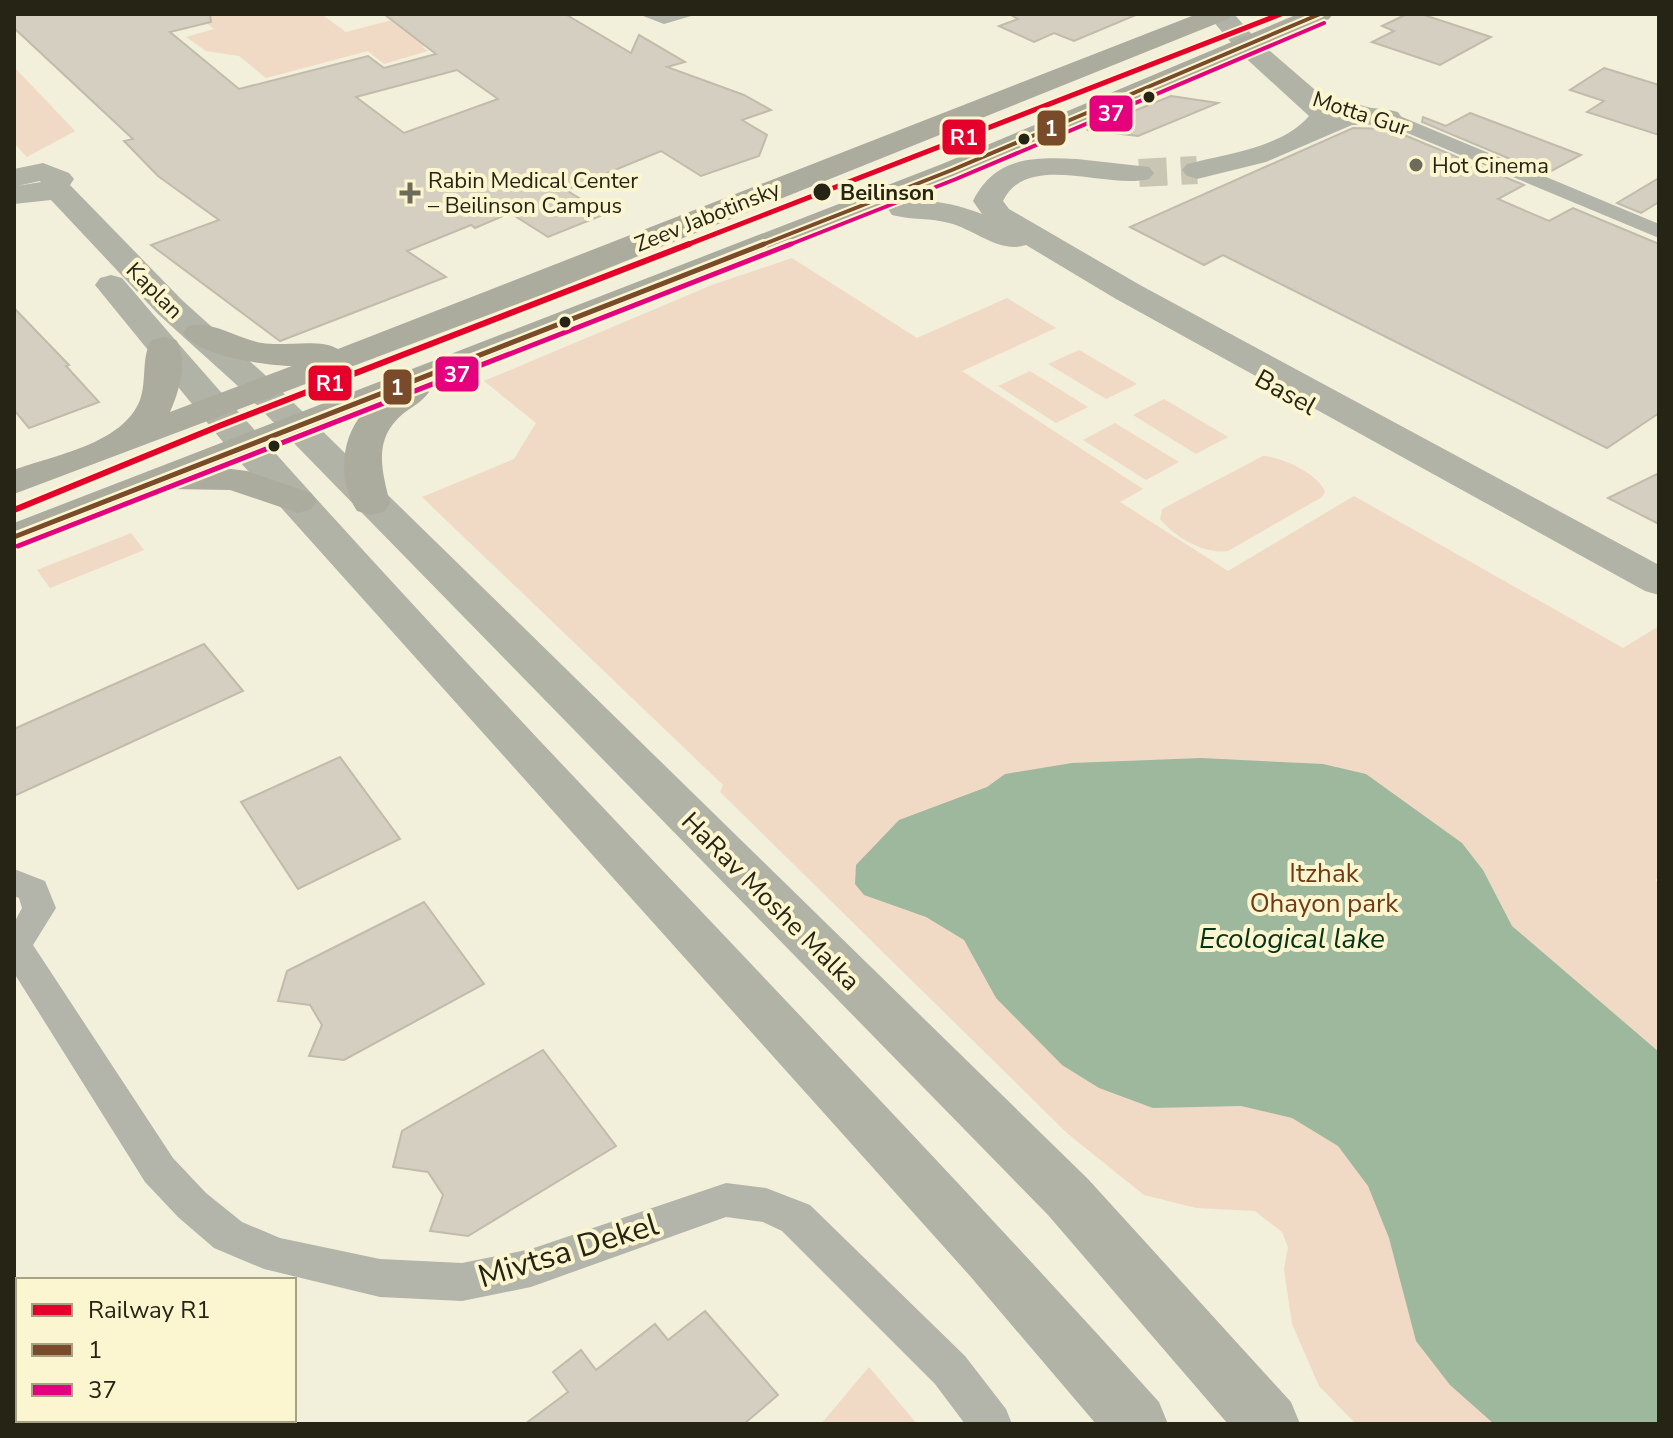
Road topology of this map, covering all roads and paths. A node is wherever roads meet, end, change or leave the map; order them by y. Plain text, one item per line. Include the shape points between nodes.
1 (647, 14) edge
2 (689, 14) edge
3 (1320, 14) edge
4 (1212, 15) edge
5 (1247, 45) junction
6 (1309, 98) junction
7 (1388, 118) junction
8 (1314, 128) junction
9 (1197, 170) tunnel mouth
10 (1139, 173) tunnel mouth
11 (26, 179) edge
12 (1000, 180) junction
13 (903, 209) junction
14 (1656, 227) edge
15 (659, 287) junction
16 (200, 333) junction
17 (382, 344) junction
18 (164, 347) junction
19 (457, 364) junction
20 (260, 390) junction
21 (214, 407) junction
22 (297, 425) junction
23 (123, 441) junction
24 (245, 445) junction
25 (14, 483) edge
26 (127, 492) junction
27 (298, 501) junction
28 (371, 503) junction
29 (14, 537) edge
30 (1659, 582) edge
31 (1659, 604) edge
32 (14, 882) edge
33 (14, 942) edge
34 (991, 1424) edge
35 (1137, 1424) edge
36 (1269, 1424) edge

1 - 2 street via 664,19
3 - 5 main road, Zeev Jabotinsky
4 - 5 street, Motta Gur
4 - 17 main road, Zeev Jabotinsky
5 - 6 street, Motta Gur
5 - 15 main road, Zeev Jabotinsky
6 - 7 street, Motta Gur
6 - 8 street via 1323,117
7 - 8 street via 1348,117
7 - 14 street, Motta Gur
8 - 9 street via 1256,156
10 - 12 street via 1066,165
11 - 16 street, Kaplan
11 - 18 street, Kaplan
12 - 13 main road
12 - 30 street, Basel via 988,201 998,215 1128,292
13 - 15 main road
13 - 31 street, Basel via 955,214 1009,236
15 - 19 main road, Zeev Jabotinsky
16 - 17 main road via 224,346 286,357
16 - 20 street, Kaplan
17 - 20 main road, Zeev Jabotinsky
18 - 21 street, Kaplan
18 - 23 main road via 165,381 154,410
19 - 22 main road, Zeev Jabotinsky
19 - 28 main road via 397,400 370,427 359,456
20 - 21 main road, Zeev Jabotinsky
20 - 22 street, HaRav Moshe Malka
21 - 23 main road, Zeev Jabotinsky
21 - 24 street
22 - 24 main road, Zeev Jabotinsky
22 - 28 street, HaRav Moshe Malka
23 - 25 main road, Zeev Jabotinsky
24 - 26 main road, Zeev Jabotinsky
24 - 27 street
26 - 27 main road via 180,480 234,479
26 - 29 main road, Zeev Jabotinsky
27 - 35 street via 991,1257
28 - 36 street, HaRav Moshe Malka via 1068,1197
32 - 33 street via 33,890 39,908
33 - 34 street, Mivtsa Dekel via 159,1170 228,1235 278,1256 380,1278 462,1282 531,1268 726,1200 766,1205 796,1218 950,1370

